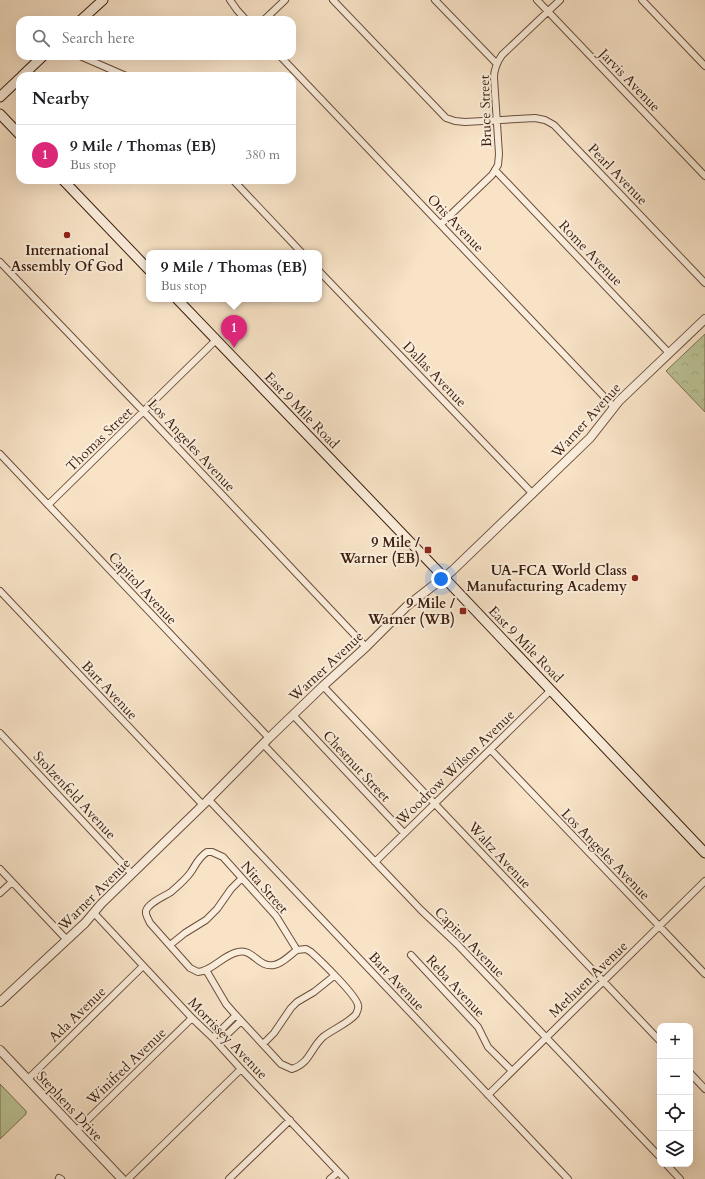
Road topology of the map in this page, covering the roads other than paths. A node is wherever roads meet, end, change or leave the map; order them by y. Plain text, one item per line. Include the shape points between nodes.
1 (102, 0) edge
2 (230, 0) edge
3 (285, 0) edge
4 (333, 0) edge
5 (435, 0) edge
6 (537, 0) edge
7 (560, 0) edge
8 (642, 0) edge
9 (548, 11) junction
10 (85, 16) edge
11 (242, 16) edge
12 (268, 16) edge
13 (39, 60) edge
14 (89, 60) edge
15 (284, 60) edge
16 (497, 64) junction
17 (705, 66) edge
18 (26, 72) edge
19 (117, 72) edge
20 (295, 72) edge
21 (296, 73) edge
22 (16, 82) edge
23 (0, 97) edge
24 (0, 114) edge
25 (497, 120) junction
26 (16, 131) edge
27 (496, 170) junction
28 (705, 176) edge
29 (67, 184) edge
30 (236, 184) edge
31 (441, 224) junction
32 (299, 250) edge
33 (0, 262) edge
34 (146, 267) edge
35 (322, 273) edge
36 (705, 283) edge
37 (180, 302) edge
38 (705, 319) edge
39 (216, 340) junction
40 (670, 353) junction
41 (614, 407) junction
42 (144, 412) junction
43 (0, 454) edge
44 (533, 494) junction
45 (48, 505) junction
46 (443, 577) junction
47 (0, 591) edge
48 (366, 647) junction
49 (323, 686) junction
50 (551, 690) junction
51 (293, 715) junction
52 (0, 733) edge
53 (266, 741) junction
54 (490, 750) junction
55 (206, 802) junction
56 (434, 804) junction
57 (404, 833) junction
58 (705, 853) edge
59 (375, 862) junction
60 (0, 869) edge
61 (132, 874) junction
62 (242, 878) junction
63 (705, 881) edge
64 (12, 882) junction
65 (0, 893) edge
66 (94, 913) junction
67 (659, 926) junction
68 (67, 940) junction
69 (170, 945) junction
70 (296, 950) junction
71 (411, 955) dead end
72 (143, 966) junction
73 (206, 970) junction
74 (705, 974) edge
75 (334, 976) junction
76 (603, 982) junction
77 (0, 1002) edge
78 (236, 1016) junction
79 (192, 1018) junction
80 (241, 1021) junction
81 (213, 1038) junction
82 (546, 1038) junction
83 (657, 1038) edge
84 (218, 1043) junction
85 (263, 1044) junction
86 (0, 1050) edge
87 (241, 1069) junction
88 (512, 1071) junction
89 (693, 1076) edge
90 (28, 1080) junction
91 (705, 1088) edge
92 (488, 1095) junction
93 (290, 1120) junction
94 (76, 1131) junction
95 (657, 1155) edge
96 (669, 1167) edge
97 (338, 1172) junction
98 (119, 1178) edge
99 (128, 1179) edge
100 (229, 1179) edge
101 (330, 1179) edge
102 (345, 1179) edge
103 (568, 1179) edge
104 (680, 1179) edge

1 - 10 main road
2 - 11 street
3 - 12 street
4 - 25 street via 446,118 460,122
5 - 16 street
6 - 9 street, Jarvis Avenue
7 - 9 street, Bruce Street
8 - 17 street
9 - 16 street, Bruce Street
9 - 28 street, Jarvis Avenue
13 - 18 main road
14 - 19 street
15 - 20 street, Otis Avenue
16 - 25 street, Bruce Street via 494,72
21 - 31 street, Otis Avenue
22 - 23 main road
24 - 26 main road
25 - 27 street, Bruce Street via 499,159
25 - 36 street, Pearl Avenue via 535,118 554,125
27 - 31 street
27 - 40 street, Rome Avenue
29 - 34 main road
30 - 32 street
31 - 41 street, Otis Avenue
33 - 42 street, Los Angeles Avenue
35 - 44 street, Dallas Avenue
37 - 39 main road, East 9 Mile Road
38 - 40 street, Warner Avenue
39 - 42 street, Thomas Street
39 - 46 main road, East 9 Mile Road
40 - 41 street, Warner Avenue
41 - 44 street, Warner Avenue via 590,438
42 - 45 street, Thomas Street
42 - 48 street, Los Angeles Avenue
43 - 45 street, Capitol Avenue
44 - 46 street, Warner Avenue
45 - 53 street, Capitol Avenue
46 - 48 street, Warner Avenue via 412,602
46 - 50 main road, East 9 Mile Road
47 - 55 street, Bart Avenue
48 - 49 street, Warner Avenue
49 - 51 street, Warner Avenue
49 - 56 street, Waltz Avenue
50 - 54 street, Woodrow Wilson Avenue
50 - 58 main road, East 9 Mile Road
51 - 53 street, Warner Avenue
51 - 57 street, Chestnut Street
52 - 61 street, Stolzenfeld Avenue
53 - 55 street, Warner Avenue
53 - 59 street, Capitol Avenue
54 - 56 street, Woodrow Wilson Avenue
54 - 67 street, Los Angeles Avenue
55 - 61 street, Warner Avenue
55 - 92 street, Bart Avenue
56 - 57 street, Woodrow Wilson Avenue
56 - 76 street, Waltz Avenue
57 - 59 street, Woodrow Wilson Avenue
59 - 82 street, Capitol Avenue
60 - 64 street
61 - 66 street, Warner Avenue
62 - 69 street via 206,920
62 - 69 street, Nita Street via 223,857 212,852 207,852 198,859 186,878 170,893 150,905 146,911 150,923
62 - 70 street, Nita Street via 276,916
63 - 67 street, Methuen Avenue
64 - 65 street
64 - 68 street
66 - 68 street, Warner Avenue
66 - 72 street, Morrissey Avenue
67 - 74 street, Los Angeles Avenue
67 - 76 street, Methuen Avenue
68 - 77 street, Warner Avenue
69 - 73 street via 194,971
70 - 73 street via 274,965 261,963 249,953 241,951 229,955
70 - 75 street via 306,949 312,952
71 - 88 street, Reba Avenue via 478,1027 488,1046
72 - 79 street, Morrissey Avenue
72 - 90 street, Ada Avenue
73 - 78 street
75 - 85 street via 291,1008
75 - 85 street via 355,999 358,1006 353,1017 324,1037 299,1067 292,1069 281,1064
76 - 82 street, Methuen Avenue
76 - 83 street, Waltz Avenue
78 - 80 street
78 - 81 street
79 - 81 street, Morrissey Avenue
79 - 94 street, Winifred Avenue
80 - 84 street
80 - 85 street
81 - 84 street, Morrissey Avenue
82 - 88 street, Methuen Avenue
82 - 95 street, Capitol Avenue
84 - 87 street, Morrissey Avenue
86 - 90 street, Stephens Drive
87 - 93 street, Morrissey Avenue
87 - 99 street
88 - 92 street, Methuen Avenue
89 - 91 street
90 - 94 street, Stephens Drive
92 - 103 street, Bart Avenue
93 - 97 street, Morrissey Avenue
93 - 100 street
94 - 98 street, Stephens Drive
96 - 104 street
97 - 101 street
97 - 102 street, Morrissey Avenue

